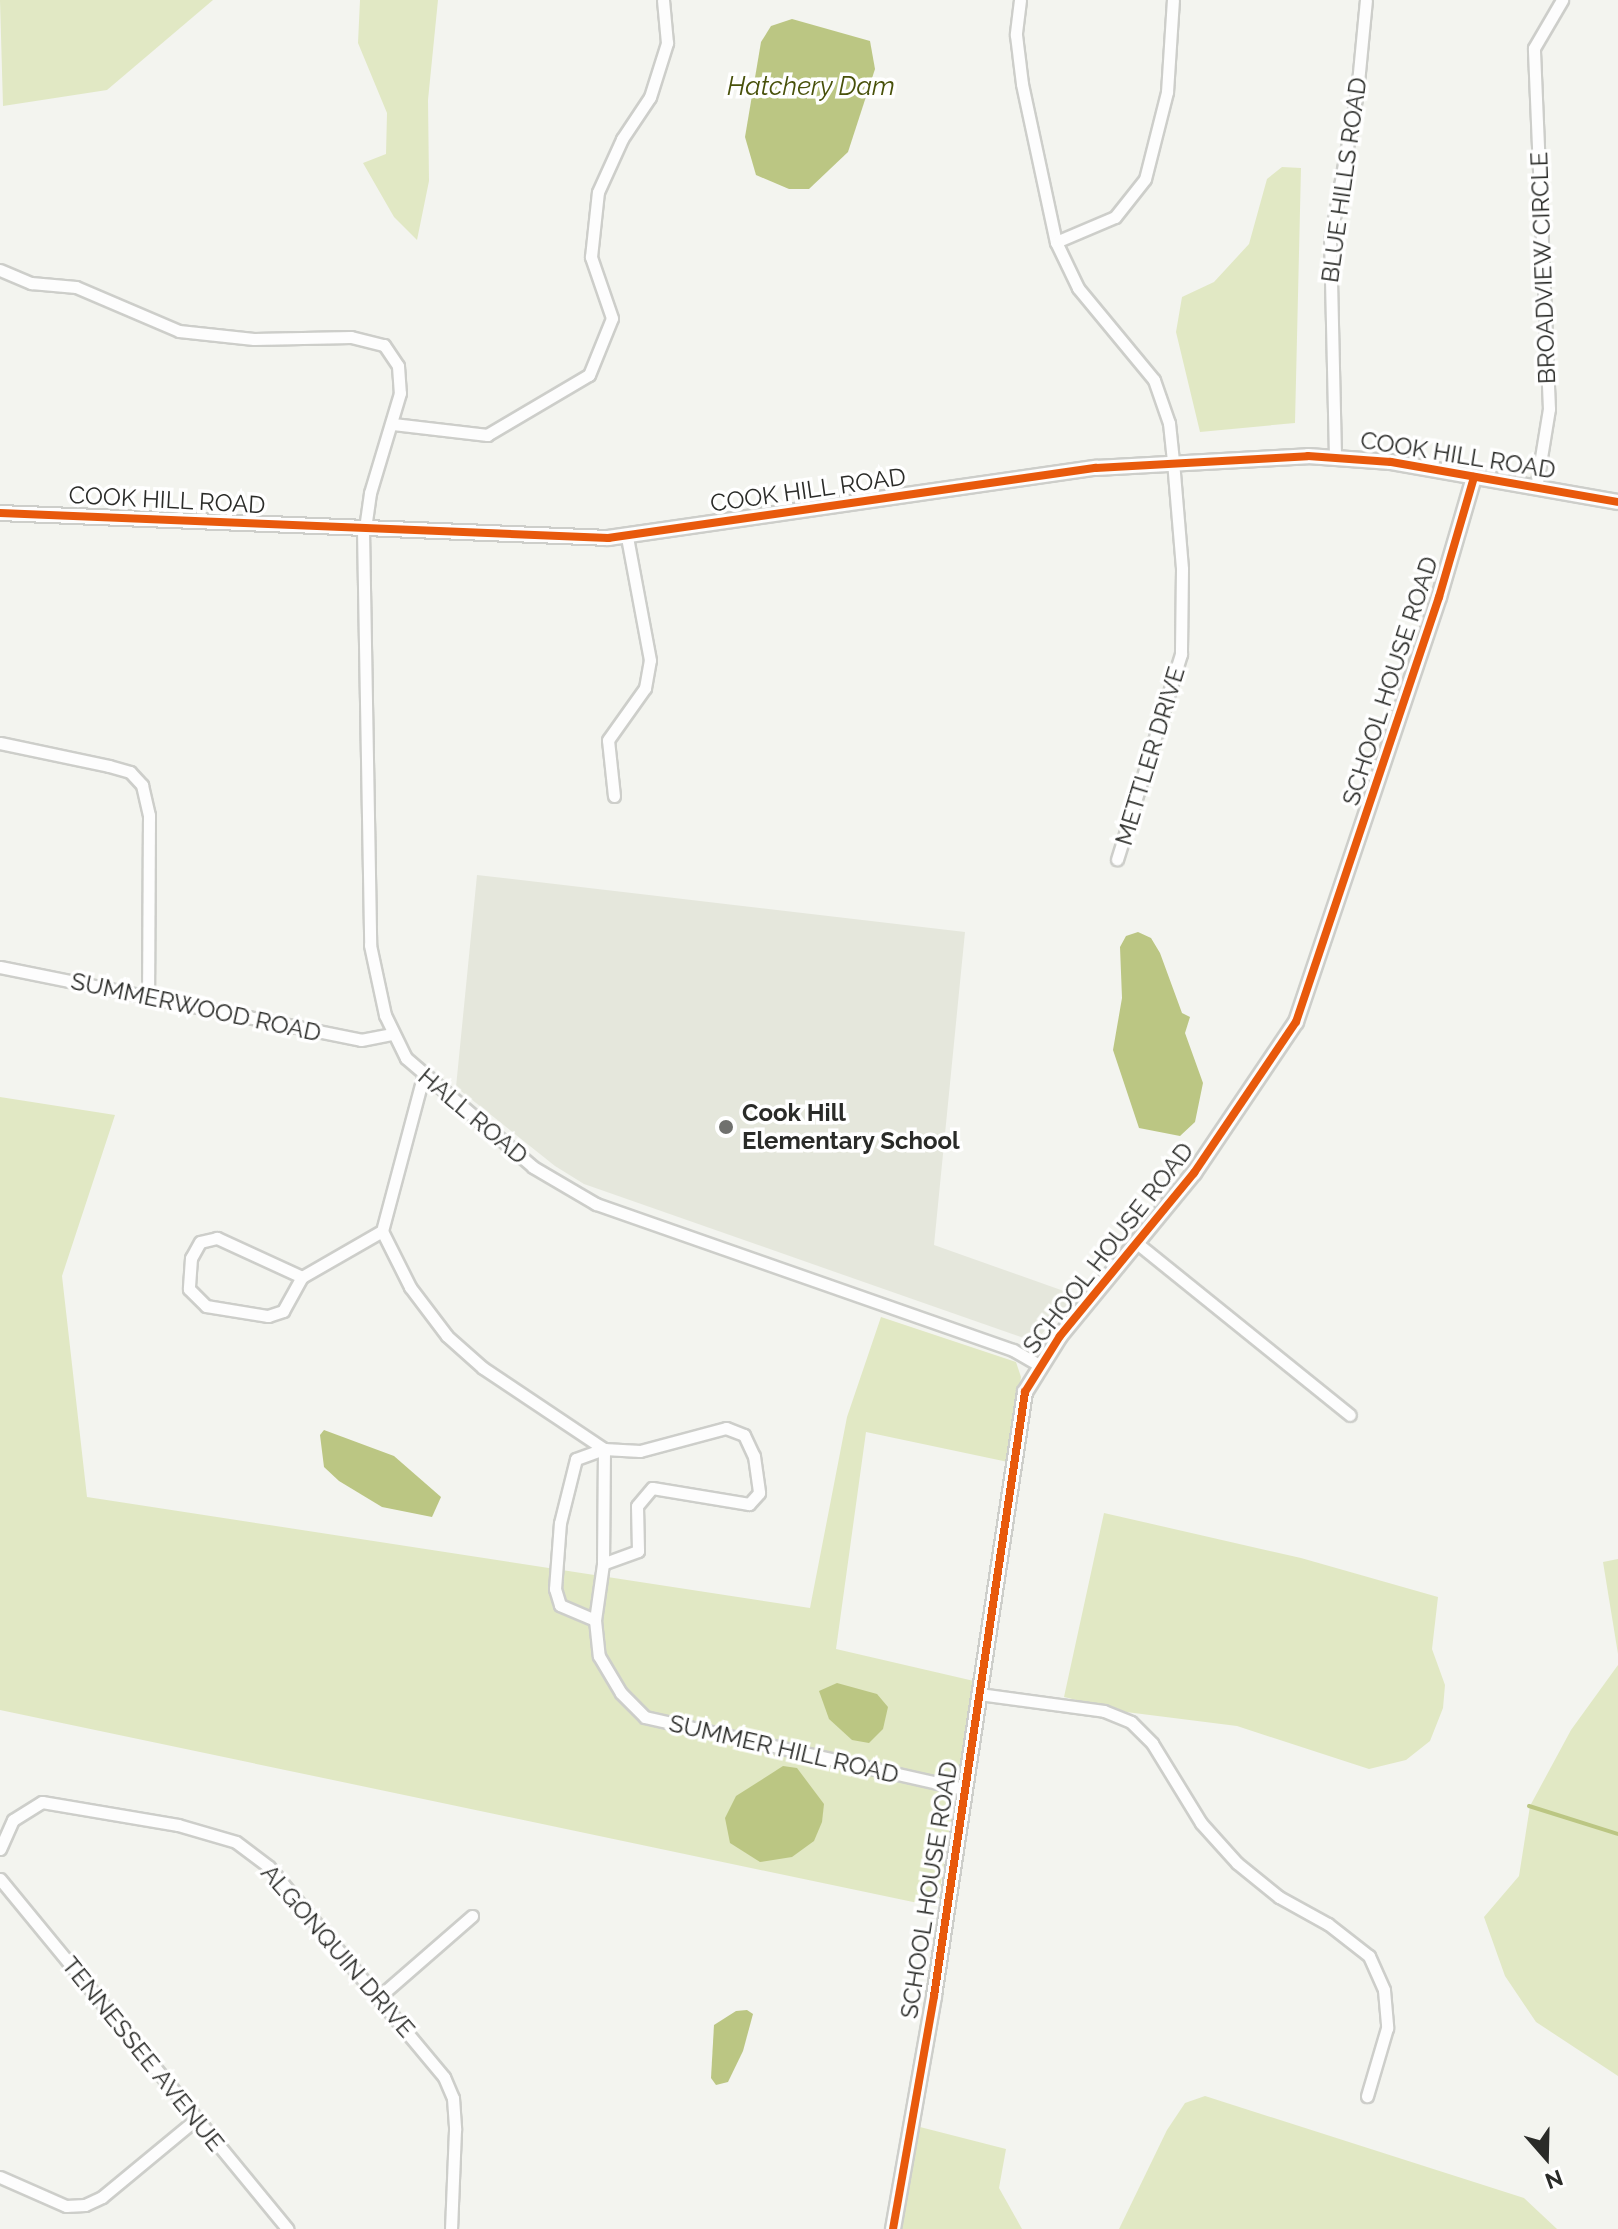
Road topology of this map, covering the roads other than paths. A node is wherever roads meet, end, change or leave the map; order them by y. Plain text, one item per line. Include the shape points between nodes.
1 (663, 0) edge
2 (1020, 0) edge
3 (1173, 0) edge
4 (1366, 0) edge
5 (1562, 0) edge
6 (1056, 242) junction
7 (0, 270) edge
8 (393, 424) junction
9 (1335, 456) junction
10 (1173, 461) junction
11 (1474, 477) junction
12 (1536, 488) junction
13 (1618, 502) edge
14 (0, 513) edge
15 (364, 530) junction
16 (627, 537) junction
17 (0, 743) edge
18 (614, 796) dead end
19 (1117, 859) dead end
20 (0, 967) edge
21 (148, 996) junction
22 (392, 1034) junction
23 (423, 1077) junction
24 (382, 1231) junction
25 (1138, 1244) junction
26 (302, 1277) junction
27 (1039, 1365) junction
28 (1350, 1415) dead end
29 (604, 1449) junction
30 (603, 1564) junction
31 (595, 1620) junction
32 (979, 1694) junction
33 (965, 1789) junction
34 (0, 1849) edge
35 (0, 1879) edge
36 (472, 1916) dead end
37 (380, 1996) junction
38 (1367, 2096) dead end
39 (195, 2120) junction
40 (0, 2177) edge
41 (288, 2229) edge
42 (451, 2229) edge
43 (893, 2229) edge

1 - 8 street via 667,43 650,97 622,139 598,192 591,257 612,318 589,375 487,435
2 - 6 street, METTLER DRIVE via 1016,35 1022,84
3 - 6 street via 1167,92 1145,179 1115,217
4 - 9 street, BLUE HILLS ROAD via 1357,93 1330,240
5 - 12 street, BROADVIEW CIRCLE via 1534,48 1549,409
6 - 10 street, METTLER DRIVE via 1078,288 1154,380 1169,423
7 - 8 street, HALL ROAD via 31,283 76,287 179,331 254,339 351,337 384,345 398,366 400,393
8 - 15 street, HALL ROAD
9 - 10 street, COOK HILL ROAD
9 - 11 street, COOK HILL ROAD
10 - 16 street, COOK HILL ROAD
10 - 19 street, METTLER DRIVE via 1182,559 1181,654
11 - 12 street, COOK HILL ROAD
11 - 25 street, SCHOOL HOUSE ROAD via 1302,1008 1253,1091
12 - 13 street, COOK HILL ROAD
14 - 15 street, COOK HILL ROAD
15 - 16 street, COOK HILL ROAD
15 - 22 street, HALL ROAD via 370,945
16 - 18 street via 650,660 645,688 608,740 607,771
17 - 21 street via 130,772 142,785 149,815
20 - 21 street, SUMMERWOOD ROAD
21 - 22 street, SUMMERWOOD ROAD via 361,1040
22 - 23 street, HALL ROAD
23 - 24 street
23 - 27 street, HALL ROAD via 533,1167 596,1204 1013,1350
24 - 26 street
24 - 29 street via 410,1287 447,1336 483,1368
25 - 27 street, SCHOOL HOUSE ROAD
25 - 28 street
26 - 26 street via 217,1238 200,1242 191,1258 189,1289 206,1306 268,1316 283,1311
27 - 32 street, SCHOOL HOUSE ROAD via 1025,1392 1016,1435
29 - 30 street, SUMMER HILL ROAD
29 - 30 street via 640,1451 726,1428 744,1435 754,1456 759,1493 749,1504 734,1504 652,1488 637,1506 638,1551
29 - 31 street via 576,1459 560,1523 555,1589 560,1605
30 - 31 street, SUMMER HILL ROAD
31 - 33 street, SUMMER HILL ROAD via 599,1656 621,1693 645,1717
32 - 33 street, SCHOOL HOUSE ROAD
32 - 38 street via 1104,1711 1131,1722 1152,1743 1201,1823 1237,1863 1369,1956 1384,1990 1387,2028
33 - 43 street, SCHOOL HOUSE ROAD
34 - 37 street, ALGONQUIN DRIVE via 13,1820 42,1802 178,1825 236,1842 269,1867
35 - 39 street, TENNESSEE AVENUE
36 - 37 street
37 - 42 street, ALGONQUIN DRIVE via 444,2077 453,2098
39 - 40 street via 102,2197 85,2205 66,2206
39 - 41 street, TENNESSEE AVENUE

